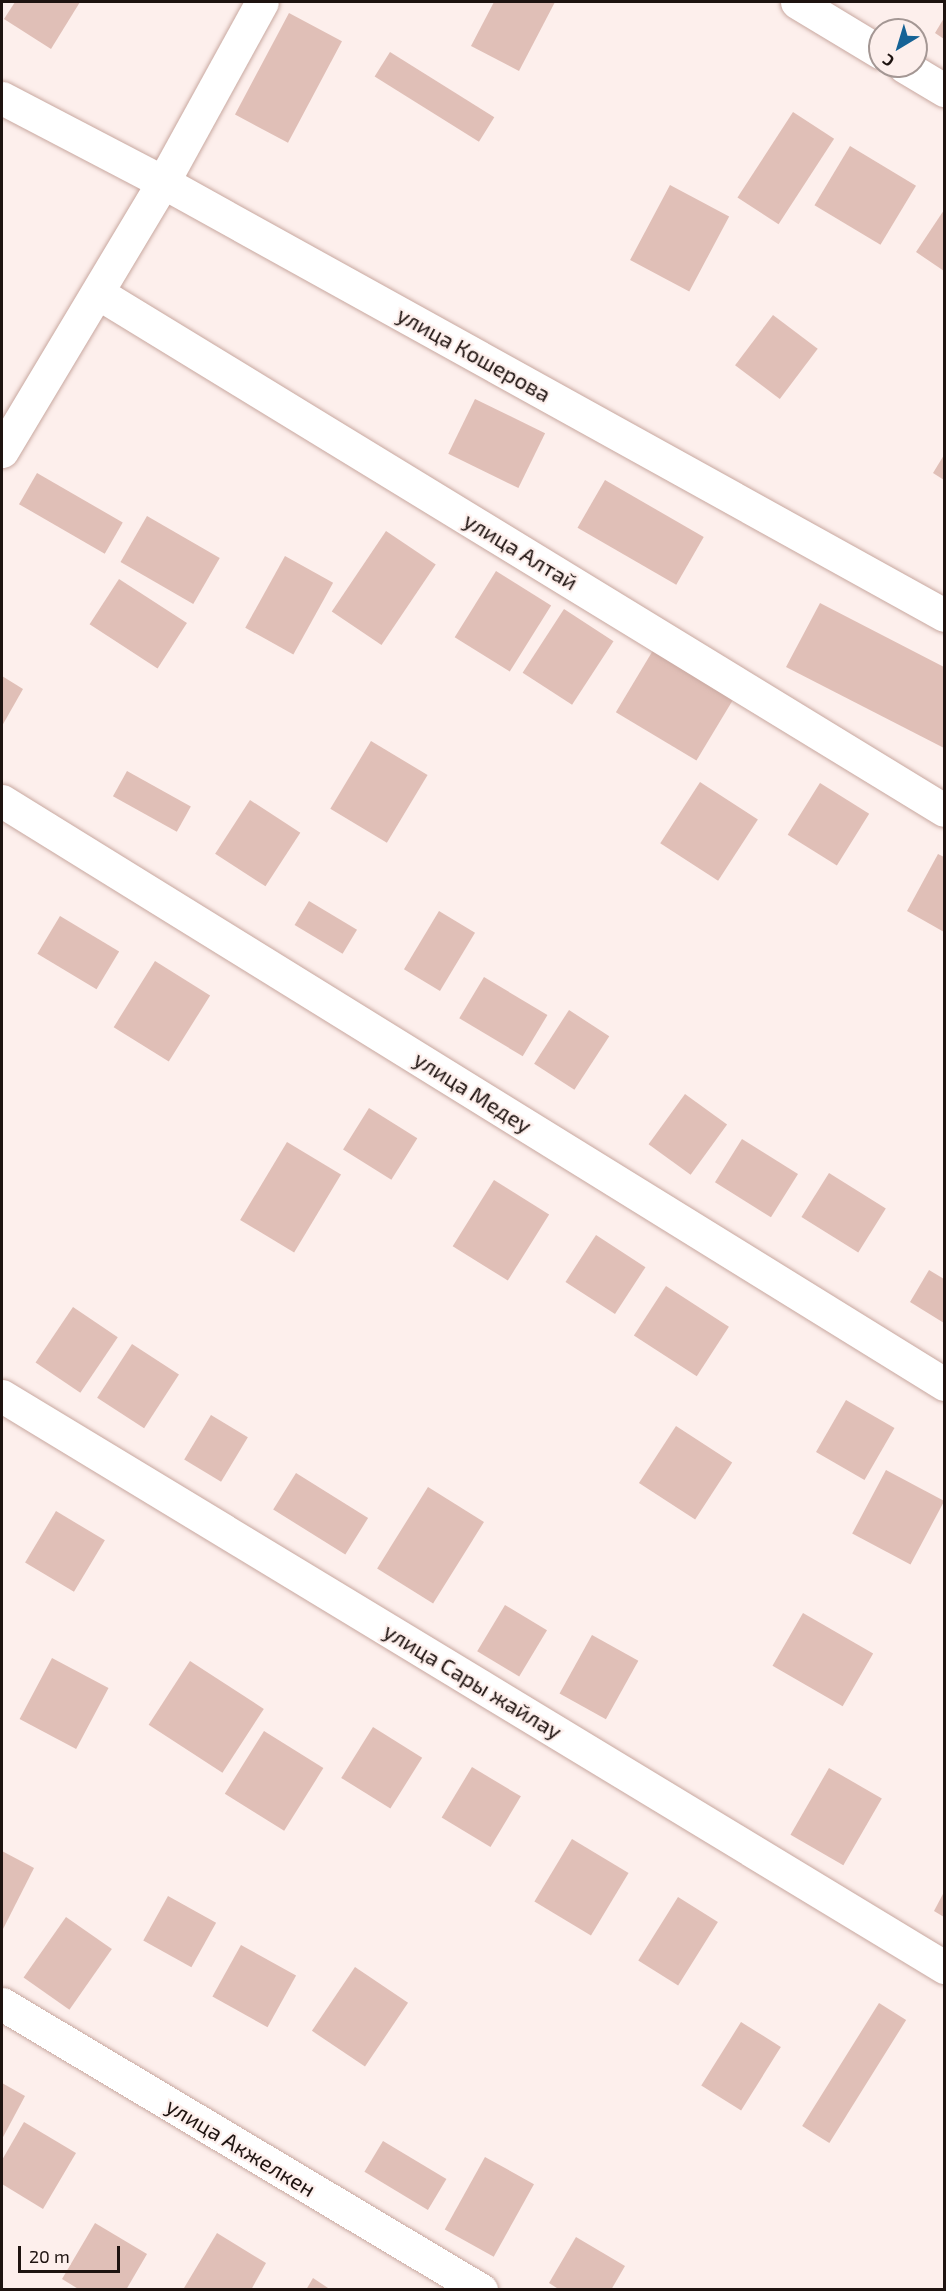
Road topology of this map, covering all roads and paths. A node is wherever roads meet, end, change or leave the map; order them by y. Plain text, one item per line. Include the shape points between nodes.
1 (262, 2) edge
2 (796, 2) edge
3 (868, 45) edge
4 (924, 78) edge
5 (945, 90) edge
6 (2, 98) edge
7 (163, 182) junction
8 (98, 293) junction
9 (2, 451) edge
10 (945, 615) edge
11 (2, 801) edge
12 (945, 810) edge
13 (945, 1384) edge
14 (2, 1396) edge
15 (945, 1967) edge
16 (2, 2004) edge
17 (481, 2289) edge

1 - 7 street
2 - 3 street
4 - 5 street
6 - 7 street, улица Кошерова
7 - 8 street
7 - 10 street, улица Кошерова
8 - 9 street
8 - 12 street, улица Алтай
11 - 13 street, улица Медеу
14 - 15 street, улица Сары жайлау
16 - 17 street, улица Акжелкен

